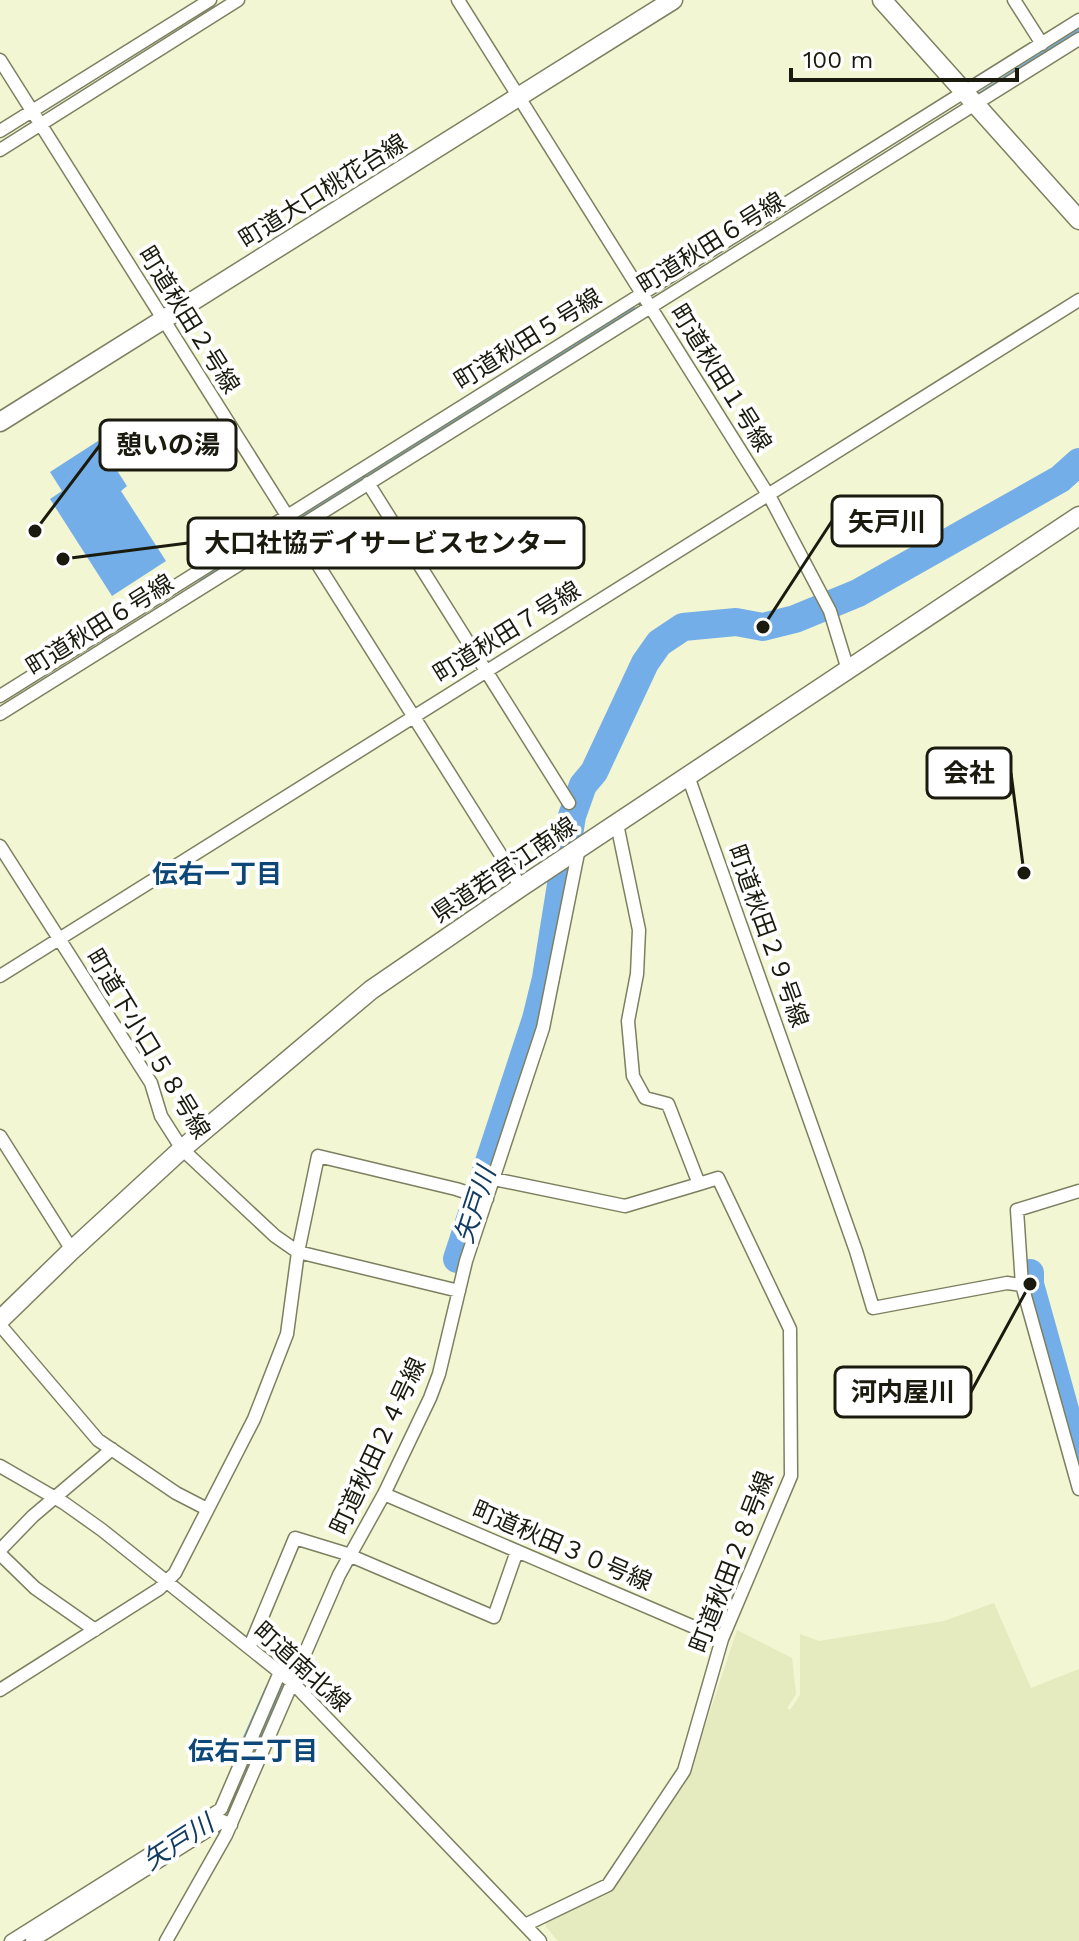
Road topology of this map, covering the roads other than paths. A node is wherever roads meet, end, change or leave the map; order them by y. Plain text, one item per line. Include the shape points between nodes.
1 (210, 0) edge
2 (238, 0) edge
3 (458, 0) edge
4 (673, 0) edge
5 (1014, 0) edge
6 (888, 2) edge
7 (1079, 20) edge
8 (1079, 39) edge
9 (1042, 44) junction
10 (0, 60) edge
11 (518, 96) junction
12 (970, 98) junction
13 (32, 111) junction
14 (40, 124) junction
15 (0, 131) edge
16 (0, 150) edge
17 (1079, 220) edge
18 (642, 294) junction
19 (1079, 300) edge
20 (650, 307) junction
21 (163, 320) junction
22 (0, 422) edge
23 (368, 483) junction
24 (768, 495) junction
25 (287, 516) junction
26 (1079, 516) edge
27 (295, 529) junction
28 (848, 670) junction
29 (486, 671) junction
30 (0, 696) edge
31 (0, 714) edge
32 (413, 717) junction
33 (688, 776) junction
34 (569, 803) dead end
35 (617, 824) junction
36 (0, 846) edge
37 (579, 849) junction
38 (521, 886) junction
39 (59, 939) junction
40 (0, 976) edge
41 (0, 1136) edge
42 (182, 1149) junction
43 (494, 1179) junction
44 (699, 1184) junction
45 (1079, 1191) edge
46 (487, 1199) junction
47 (72, 1250) junction
48 (298, 1252) junction
49 (1021, 1277) junction
50 (459, 1291) junction
51 (0, 1322) edge
52 (112, 1449) junction
53 (0, 1466) edge
54 (1079, 1489) edge
55 (384, 1494) junction
56 (54, 1497) junction
57 (207, 1509) junction
58 (517, 1551) junction
59 (0, 1552) edge
60 (350, 1557) junction
61 (168, 1581) junction
62 (95, 1630) junction
63 (722, 1639) junction
64 (250, 1646) junction
65 (280, 1672) junction
66 (292, 1682) junction
67 (0, 1690) edge
68 (231, 1825) junction
69 (525, 1925) junction
70 (11, 1941) edge
71 (32, 1941) edge
72 (166, 1941) edge
73 (540, 1941) edge

1 - 13 street
2 - 14 street
3 - 11 street, 町道秋田１号線
4 - 11 main road, 町道大口桃花台線
5 - 9 street
6 - 12 main road
7 - 9 street, 町道秋田５号線
8 - 12 street, 町道秋田６号線
9 - 12 street, 町道秋田５号線
10 - 13 street, 町道秋田２号線
11 - 18 street, 町道秋田１号線
11 - 21 main road, 町道大口桃花台線
12 - 17 main road
12 - 18 street, 町道秋田５号線
12 - 20 street, 町道秋田６号線
13 - 14 street, 町道秋田２号線
13 - 15 street
14 - 16 street
14 - 21 street, 町道秋田２号線
18 - 20 street, 町道秋田１号線
18 - 25 street, 町道秋田５号線
19 - 24 street, 町道秋田７号線
20 - 23 street, 町道秋田６号線
20 - 24 street, 町道秋田１号線
21 - 22 main road, 町道大口桃花台線
21 - 25 street, 町道秋田２号線
23 - 27 street, 町道秋田６号線
23 - 29 street
24 - 28 street, 町道秋田１号線 via 830,611
24 - 29 street, 町道秋田７号線
25 - 27 street, 町道秋田２号線
25 - 30 street, 町道秋田５号線
26 - 28 main road, 県道若宮江南線
27 - 31 street, 町道秋田６号線
27 - 32 street, 町道秋田２号線
28 - 33 main road, 県道若宮江南線
29 - 32 street, 町道秋田７号線
29 - 34 street
32 - 38 street, 町道秋田２号線
32 - 39 street, 町道秋田７号線
33 - 35 main road, 県道若宮江南線
33 - 49 street, 町道秋田２９号線 via 873,1308
35 - 37 main road, 県道若宮江南線
35 - 44 street via 639,930 628,1021 633,1076 645,1098 668,1104
36 - 39 street, 町道下小口５８号線
37 - 38 main road, 県道若宮江南線
37 - 43 street, 町道秋田２４号線 via 545,1020
38 - 42 main road, 県道若宮江南線 via 371,990
39 - 40 street, 町道秋田７号線
39 - 42 street, 町道下小口５８号線 via 151,1083 161,1116
41 - 47 street
42 - 47 main road, 県道若宮江南線
42 - 48 street, 町道下小口５８号線
43 - 44 street via 625,1206
43 - 46 street, 町道秋田２４号線
44 - 63 street, 町道秋田２８号線 via 718,1178 790,1329 791,1476
45 - 49 street via 1017,1210
46 - 48 street via 318,1156
46 - 50 street, 町道秋田２４号線
47 - 51 main road, 県道若宮江南線
48 - 50 street
48 - 57 street via 287,1334 254,1419
49 - 54 street
50 - 55 street, 町道秋田２４号線 via 439,1374
51 - 52 street via 98,1440
52 - 56 street
52 - 57 street
53 - 56 street, 町道南北線
55 - 58 street, 町道秋田３０号線
55 - 60 street, 町道秋田２４号線
56 - 59 street
56 - 61 street, 町道南北線
57 - 61 street
58 - 60 street via 494,1617
58 - 63 street, 町道秋田３０号線
59 - 62 street via 35,1588
60 - 64 street via 295,1538
60 - 66 street, 町道秋田２４号線
61 - 62 street
61 - 64 street, 町道南北線
62 - 67 street
63 - 69 street, 町道秋田２８号線 via 684,1771 608,1885
64 - 65 street, 町道南北線
65 - 66 street, 町道南北線
65 - 70 street via 221,1809
66 - 68 street, 町道秋田２４号線
66 - 69 street, 町道南北線
68 - 71 street via 223,1821
68 - 72 street, 町道秋田２４号線
69 - 73 street, 町道南北線

